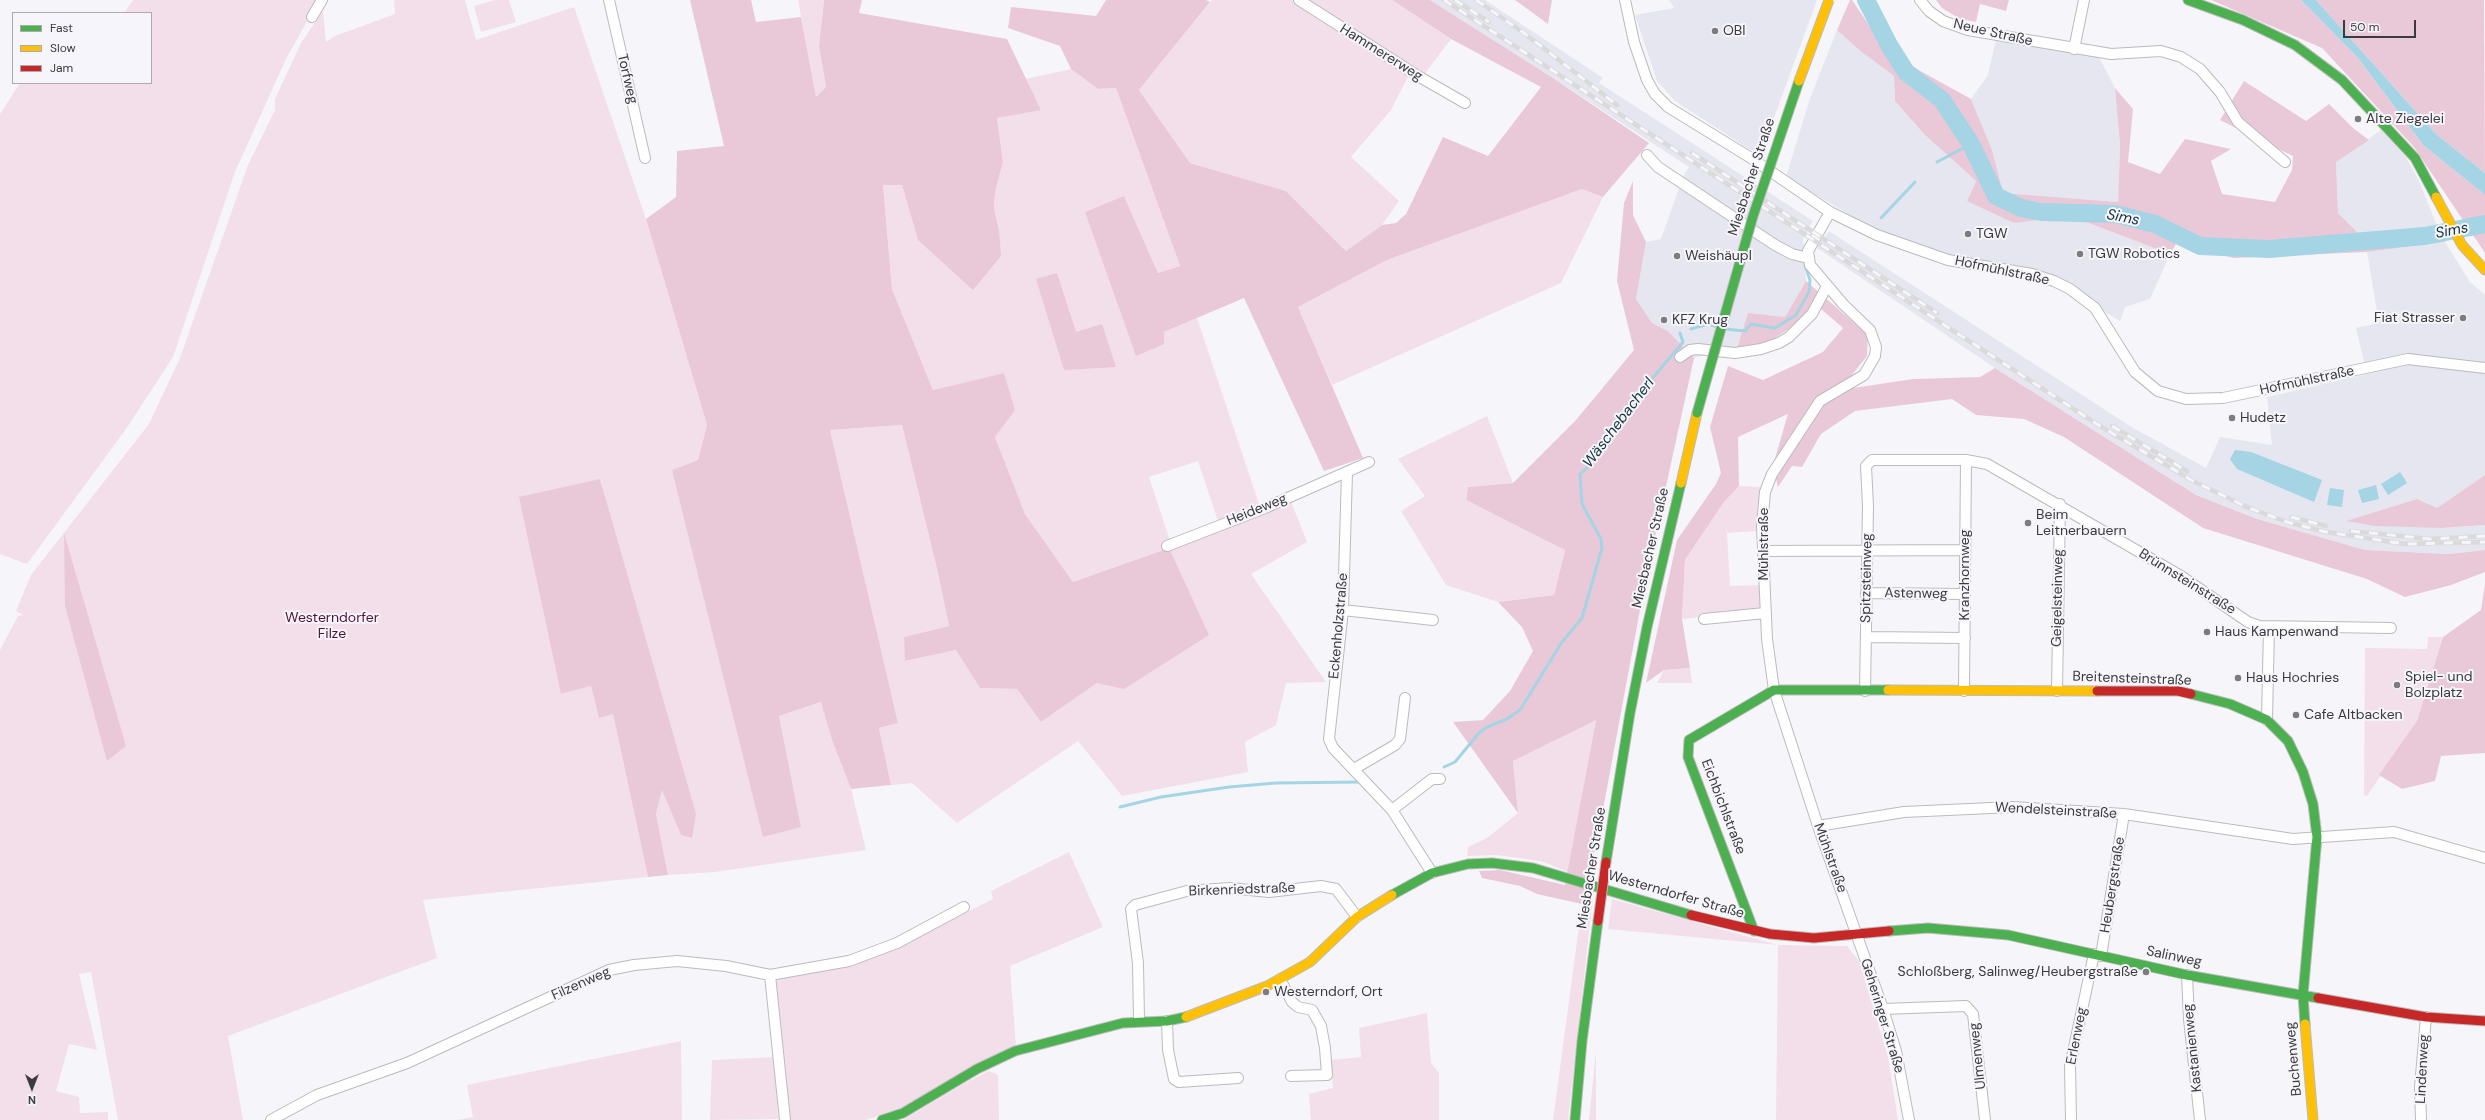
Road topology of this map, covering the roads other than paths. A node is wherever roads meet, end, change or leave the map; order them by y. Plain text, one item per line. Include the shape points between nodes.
1 (322, 0) edge
2 (609, 0) edge
3 (1299, 0) edge
4 (1625, 0) edge
5 (1829, 0) edge
6 (1920, 0) edge
7 (2084, 0) edge
8 (2188, 0) edge
9 (312, 17) dead end
10 (2074, 49) junction
11 (1465, 103) dead end
12 (1647, 155) dead end
13 (645, 158) dead end
14 (2285, 162) dead end
15 (1830, 212) junction
16 (1808, 258) junction
17 (2485, 270) edge
18 (1827, 286) junction
19 (1680, 357) dead end
20 (2485, 368) edge
21 (1966, 460) junction
22 (1369, 462) dead end
23 (1866, 466) joint
24 (1347, 472) junction
25 (2060, 504) junction
26 (1167, 546) dead end
27 (1867, 549) junction
28 (1966, 550) junction
29 (1763, 551) junction
30 (1866, 593) junction
31 (1965, 594) junction
32 (1343, 610) junction
33 (1765, 613) junction
34 (1704, 619) dead end
35 (1433, 620) dead end
36 (2270, 627) junction
37 (2391, 628) dead end
38 (1866, 637) junction
39 (1965, 638) junction
40 (1774, 690) junction
41 (1865, 690) junction
42 (1964, 691) junction
43 (2057, 691) junction
44 (1405, 698) dead end
45 (2267, 720) junction
46 (1354, 769) junction
47 (1440, 779) dead end
48 (1392, 810) junction
49 (2124, 814) junction
50 (1818, 826) junction
51 (2317, 837) junction
52 (2485, 858) edge
53 (1432, 873) junction
54 (964, 907) dead end
55 (1357, 917) junction
56 (1754, 931) junction
57 (1858, 936) junction
58 (2098, 955) junction
59 (2188, 975) junction
60 (770, 976) junction
61 (1280, 979) junction
62 (2303, 995) junction
63 (1884, 1009) junction
64 (2426, 1017) junction
65 (1139, 1020) junction
66 (1167, 1021) junction
67 (2485, 1021) edge
68 (1291, 1076) dead end
69 (1238, 1078) dead end
70 (271, 1120) edge
71 (785, 1120) edge
72 (882, 1120) edge
73 (1575, 1120) edge
74 (1909, 1120) edge
75 (1985, 1120) edge
76 (2071, 1120) edge
77 (2200, 1120) edge
78 (2313, 1120) edge
79 (2421, 1120) edge

1 - 9 street
2 - 13 street, Torfweg
3 - 11 street, Hammererweg
4 - 15 street, Hofmühlstraße via 1634,42 1647,80 1655,94 1668,107 1751,158
5 - 73 street, Miesbacher Straße, bridge via 1783,124 1753,216 1697,413 1646,635 1630,713 1606,862 1582,1041
6 - 10 street, Neue Straße via 1929,11 1943,21 1968,30
7 - 10 street
8 - 17 street via 2243,20 2294,44 2342,80 2415,158 2462,245
10 - 14 street, Neue Straße via 2111,54 2161,51 2181,57 2200,69 2210,80 2238,122
12 - 16 street via 1658,167 1775,245 1792,254
15 - 16 street via 1810,247
15 - 20 street, Hofmühlstraße via 1890,241 1948,260 2032,274 2070,289 2102,318 2135,372 2158,391 2172,397 2202,400 2223,398 2408,359
16 - 18 street, Mühlstraße via 1810,265
18 - 19 street via 1812,314 1788,337 1779,342 1761,349 1735,353 1690,350
18 - 29 street, Mühlstraße via 1870,330 1876,347 1875,356 1864,375 1820,401 1772,474 1765,492
21 - 23 street, Brünnsteinstraße via 1872,460
21 - 25 street, Brünnsteinstraße via 1987,464
21 - 28 street, Kranzhornweg
22 - 24 street, Heideweg
23 - 27 street, Spitzsteinweg
24 - 26 street, Heideweg via 1265,508
24 - 32 street, Eckenholzstraße
25 - 36 street, Brünnsteinstraße via 2181,576 2248,622
25 - 43 street, Geigelsteinweg
27 - 28 street
27 - 29 street
27 - 30 street, Spitzsteinweg
28 - 31 street, Kranzhornweg
29 - 33 street, Mühlstraße
30 - 31 street, Astenweg
30 - 38 street, Spitzsteinweg
31 - 39 street, Kranzhornweg
32 - 35 street
32 - 46 street, Eckenholzstraße via 1329,739 1333,748
33 - 34 street
33 - 40 street, Mühlstraße
36 - 37 street, Brünnsteinstraße
36 - 45 street
38 - 39 street
38 - 41 street, Spitzsteinweg
39 - 42 street, Kranzhornweg
40 - 41 street, Breitensteinstraße
40 - 50 street, Mühlstraße
40 - 56 street, Eichbichlstraße via 1689,740 1688,757
41 - 42 street, Breitensteinstraße
42 - 43 street, Breitensteinstraße
43 - 45 street, Breitensteinstraße via 2178,691 2230,704
44 - 46 street via 1400,739 1395,745
45 - 51 street, Breitensteinstraße via 2288,741 2303,772 2313,804
46 - 48 street, Eckenholzstraße
47 - 48 street via 1432,779
48 - 53 street, Eckenholzstraße
49 - 50 street, Wendelsteinstraße via 2013,807 1904,812
49 - 51 street, Wendelsteinstraße via 2293,839
49 - 58 street, Heubergstraße
50 - 57 street, Mühlstraße
51 - 52 street, Wendelsteinstraße via 2394,832
51 - 62 street, Breitensteinstraße
53 - 55 street, Westerndorfer Straße
53 - 56 street, Westerndorfer Straße via 1468,864 1492,863 1532,868 1679,912
54 - 60 street via 897,942 849,961
55 - 61 street, Westerndorfer Straße via 1310,962
55 - 65 street, Birkenriedstraße via 1336,889 1321,886 1268,892 1230,888 1187,891 1135,905 1131,909 1138,963
56 - 57 street, Westerndorfer Straße via 1814,938
57 - 58 street, Salinweg via 1914,928 1944,929 2008,936
57 - 63 street, Geheringer Straße
58 - 59 street, Salinweg
58 - 76 street, Erlenweg via 2070,1066
59 - 62 street, Salinweg
59 - 77 street, Kastanienweg via 2189,1019
60 - 70 street, Filzenweg via 726,966 677,961 609,970 407,1062 317,1095
60 - 71 street
61 - 66 street, Westerndorfer Straße via 1227,1003 1184,1018
61 - 68 street via 1292,1002 1298,1007 1312,1010 1321,1026 1325,1048 1327,1075
62 - 64 street, Salinweg
62 - 78 street, Buchenweg
63 - 74 street, Geheringer Straße via 1896,1051
63 - 75 street, Ulmenweg via 1966,1006 1973,1014
64 - 67 street, Salinweg
64 - 79 street, Lindenweg via 2420,1087
65 - 66 street, Westerndorfer Straße
65 - 72 street, Westerndorfer Straße via 1015,1051 977,1069 903,1112
66 - 69 street via 1168,1050 1174,1079 1179,1082

